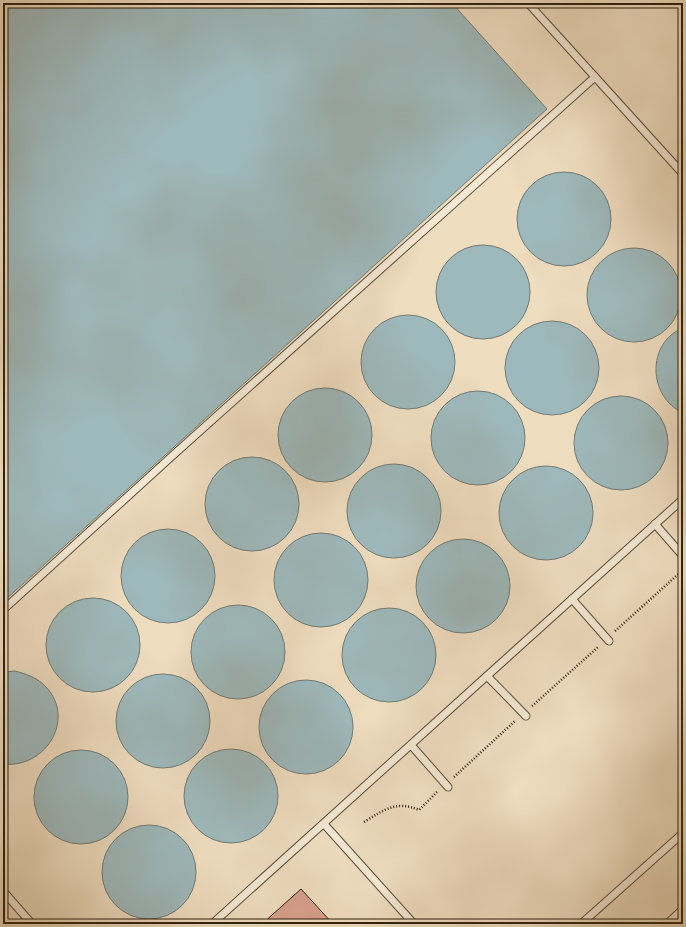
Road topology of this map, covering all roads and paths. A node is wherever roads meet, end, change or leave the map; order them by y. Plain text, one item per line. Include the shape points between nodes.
1 (528, 3) edge
2 (595, 77) junction
3 (683, 174) edge
4 (683, 499) edge
5 (655, 524) junction
6 (683, 556) edge
7 (683, 570) edge
8 (572, 599) junction
9 (3, 610) edge
10 (616, 630) dead end
11 (609, 641) dead end
12 (598, 647) dead end
13 (488, 676) junction
14 (532, 706) dead end
15 (526, 716) dead end
16 (515, 722) dead end
17 (411, 745) junction
18 (455, 776) dead end
19 (448, 787) dead end
20 (437, 792) dead end
21 (364, 822) dead end
22 (324, 824) junction
23 (683, 833) edge
24 (3, 891) edge
25 (683, 909) edge
26 (32, 924) edge
27 (212, 924) edge
28 (414, 924) edge
29 (581, 924) edge
30 (667, 924) edge

1 - 2 lane
2 - 3 lane
2 - 9 lane
4 - 5 lane
5 - 6 lane
5 - 8 lane
7 - 10 path
8 - 11 lane
8 - 13 lane
12 - 14 path
13 - 15 lane
13 - 17 lane
16 - 18 path
17 - 19 lane
17 - 22 lane
20 - 21 path via 419,810 395,806
22 - 27 lane
22 - 28 lane
23 - 29 lane
24 - 26 lane
25 - 30 lane

